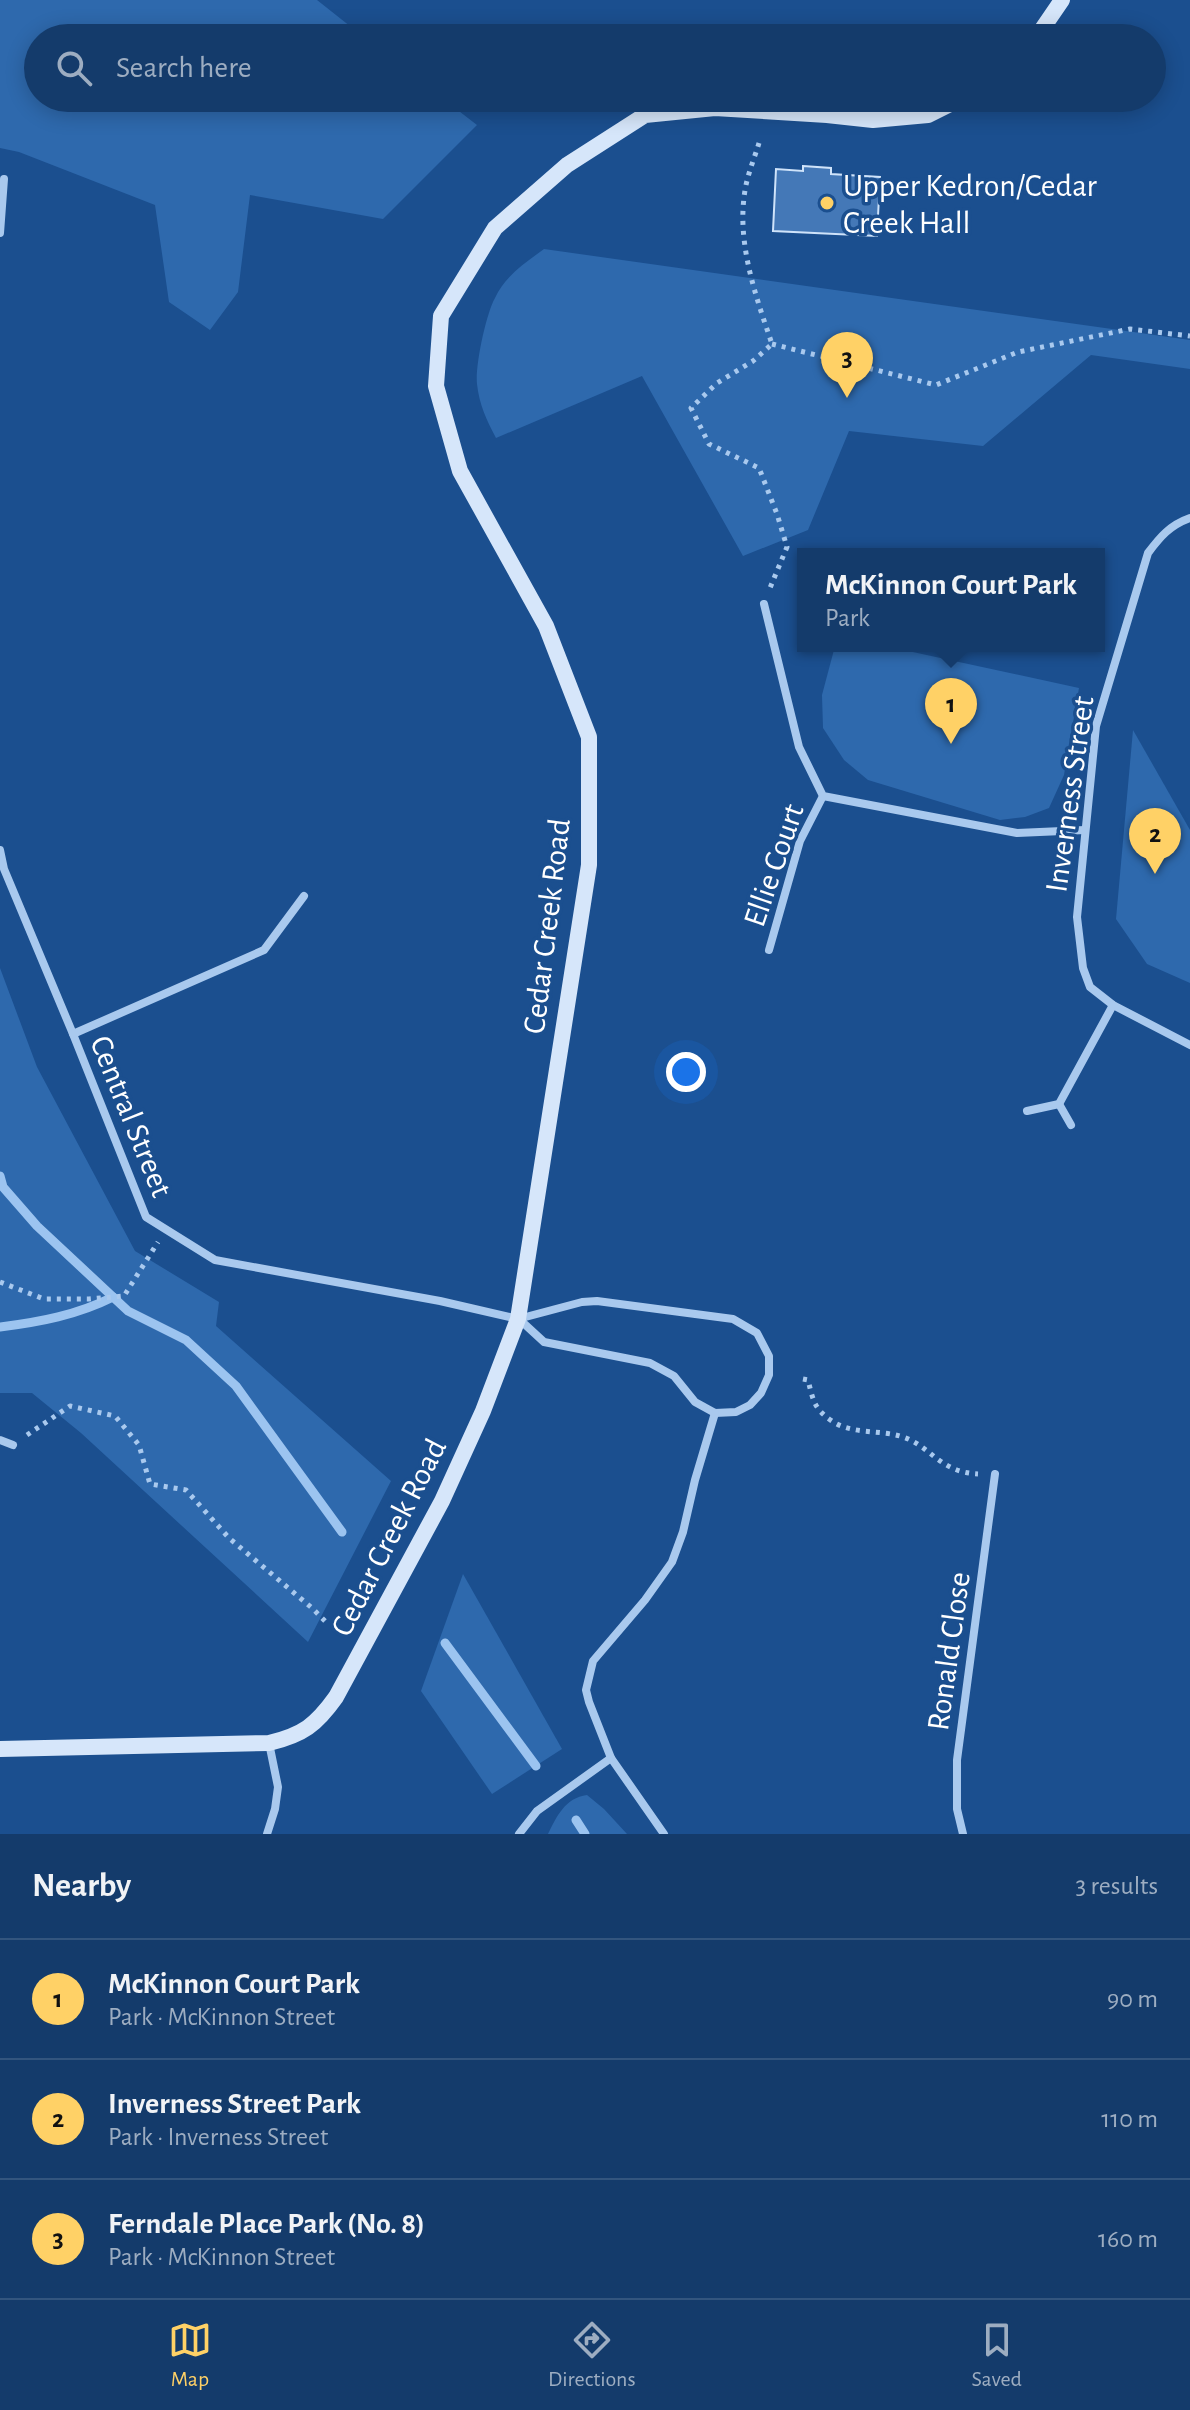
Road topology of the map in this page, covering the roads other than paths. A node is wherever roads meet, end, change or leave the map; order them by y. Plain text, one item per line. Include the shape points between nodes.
1 (1062, 0) edge
2 (1046, 24) edge
3 (675, 112) edge
4 (791, 112) edge
5 (934, 112) edge
6 (4, 179) dead end
7 (0, 233) edge
8 (1190, 518) edge
9 (764, 604) road end
10 (823, 796) junction
11 (1085, 830) junction
12 (0, 850) edge
13 (304, 896) dead end
14 (769, 950) dead end
15 (1113, 1005) junction
16 (73, 1034) junction
17 (1190, 1045) edge
18 (1059, 1104) junction
19 (1027, 1111) dead end
20 (1071, 1125) dead end
21 (518, 1319) junction
22 (715, 1413) junction
23 (0, 1440) edge
24 (13, 1445) road end
25 (995, 1474) road end
26 (269, 1743) junction
27 (0, 1749) edge
28 (611, 1758) junction
29 (267, 1834) edge
30 (519, 1834) edge
31 (664, 1834) edge
32 (963, 1834) edge

1 - 2 street
3 - 21 street, Cedar Creek Road via 645,115 567,165 495,228 441,316 436,386 460,471 546,626 589,737 589,865
4 - 5 street, Cedar Creek Road via 873,120
6 - 7 street
8 - 11 street, Inverness Street via 1175,523 1148,553 1096,726
9 - 10 street via 799,747
10 - 11 street via 1017,833
10 - 14 street, Ellie Court via 800,841
11 - 15 street, Inverness Street via 1077,917 1083,968 1090,987
12 - 16 street, Central Street
13 - 16 street via 264,950
15 - 17 street, Inverness Street
15 - 18 street
16 - 21 street, Central Street via 146,1217 166,1230 215,1260
18 - 19 street
18 - 20 street
21 - 22 street via 544,1342 650,1363 674,1376 695,1402
21 - 22 street via 597,1301 733,1319 757,1333 769,1356 769,1375 750,1405
21 - 26 street, Cedar Creek Road via 442,1501 336,1697 308,1730
22 - 28 street via 672,1562 593,1661 588,1677 589,1702
23 - 24 street
25 - 32 street, Ronald Close via 957,1760
26 - 27 street, Cedar Creek Road
26 - 29 street via 278,1787
28 - 30 street via 537,1811
28 - 31 street

